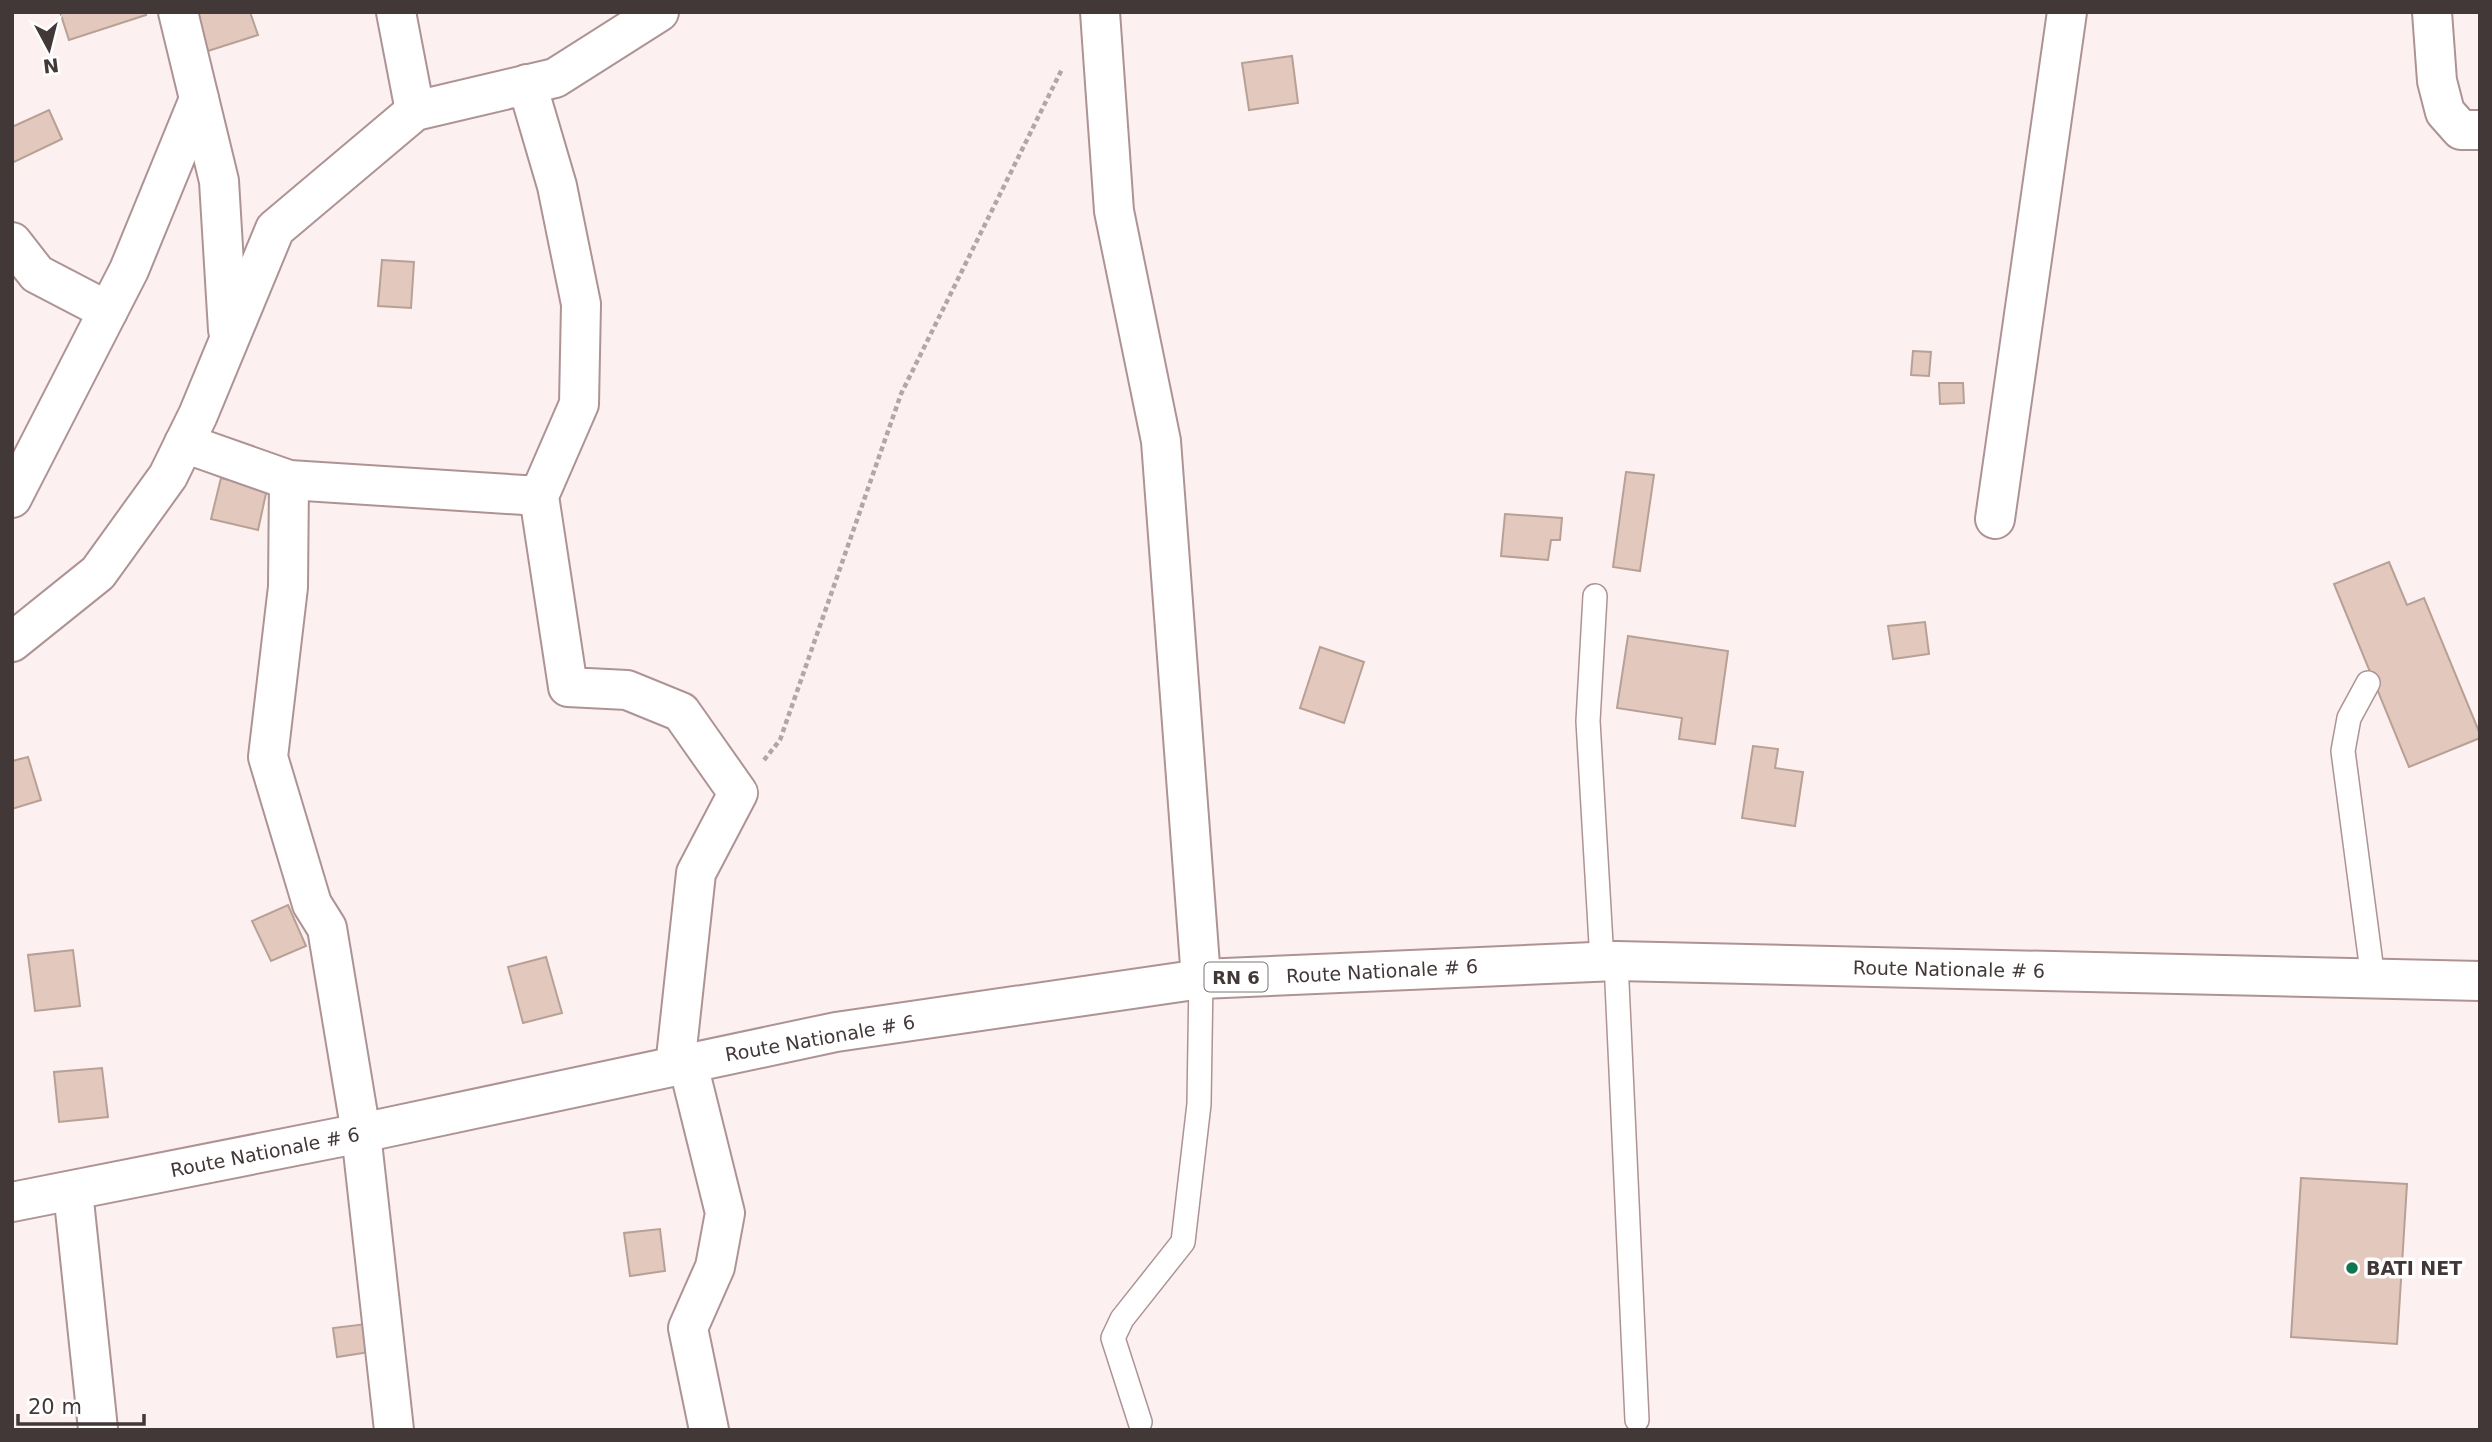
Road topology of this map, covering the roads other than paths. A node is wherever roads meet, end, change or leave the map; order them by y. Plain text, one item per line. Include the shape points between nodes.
1 (178, 12) edge
2 (396, 12) edge
3 (659, 12) edge
4 (1100, 12) edge
5 (2067, 12) edge
6 (2432, 12) edge
7 (527, 84) junction
8 (199, 99) junction
9 (415, 111) junction
10 (2480, 130) edge
11 (12, 242) edge
12 (108, 311) junction
13 (229, 341) junction
14 (184, 443) junction
15 (289, 480) junction
16 (539, 496) junction
17 (12, 498) edge
18 (1995, 519) dead end
19 (1595, 596) dead end
20 (12, 642) edge
21 (2368, 684) dead end
22 (1609, 961) junction
23 (1201, 979) junction
24 (2373, 979) junction
25 (2480, 981) edge
26 (682, 1065) junction
27 (360, 1133) junction
28 (72, 1191) junction
29 (12, 1202) edge
30 (1637, 1420) dead end
31 (1140, 1422) dead end
32 (99, 1429) edge
33 (92, 1430) edge
34 (107, 1430) edge
35 (394, 1430) edge
36 (709, 1430) edge

1 - 8 street
2 - 9 street
3 - 7 street via 555,78
4 - 23 street via 1114,211 1161,441
5 - 18 street
6 - 10 street via 2445,112 2462,130
7 - 9 street
7 - 16 street via 556,186 580,304 579,404
8 - 12 street
8 - 13 street via 219,181
9 - 13 street via 275,229
11 - 12 street via 37,274
12 - 17 street
13 - 14 street
14 - 15 street
14 - 20 street via 168,475 98,573
15 - 16 street
15 - 27 street via 288,587 268,757 312,904 327,928
16 - 26 street via 568,687 627,690 681,712 738,793 696,873
19 - 22 lane via 1587,721
21 - 24 lane via 2350,718 2343,751
22 - 23 street, Route Nationale # 6 / RN 6
22 - 24 street, Route Nationale # 6 / RN 6
22 - 30 lane
23 - 26 street, Route Nationale # 6 / RN 6 via 836,1032
23 - 31 lane via 1199,1104 1183,1242 1112,1338
24 - 25 street, Route Nationale # 6 / RN 6
26 - 27 street, Route Nationale # 6 / RN 6
26 - 36 street via 725,1213 715,1267 688,1328
27 - 28 street, Route Nationale # 6 / RN 6
27 - 35 street
28 - 29 street, Route Nationale # 6 / RN 6
28 - 32 street
32 - 33 lane
32 - 34 lane

